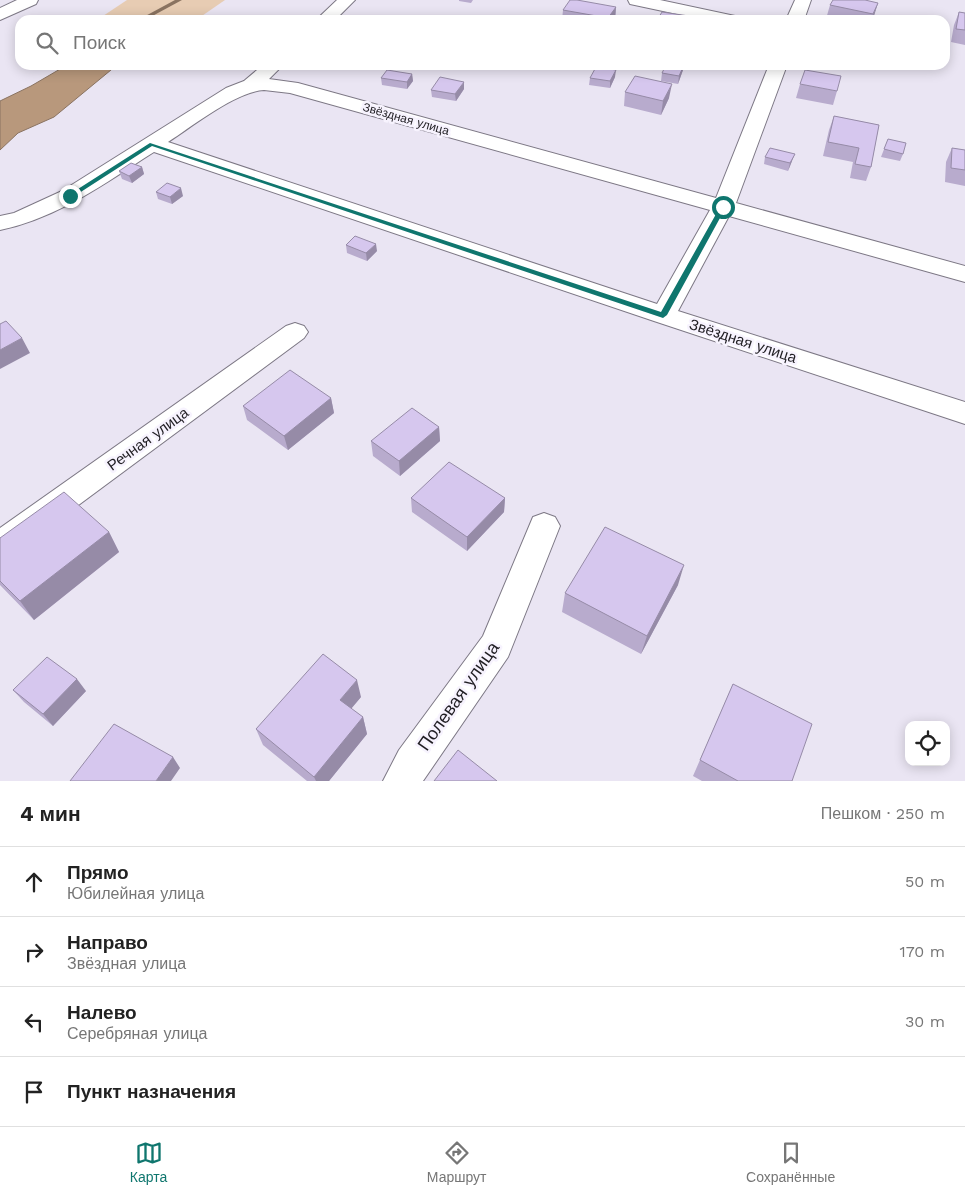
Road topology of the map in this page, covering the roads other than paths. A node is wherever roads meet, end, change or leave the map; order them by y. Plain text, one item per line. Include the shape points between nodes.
1 (0, 0) edge
2 (347, 0) edge
3 (636, 0) edge
4 (803, 0) edge
5 (25, 3) edge
6 (0, 15) edge
7 (330, 15) edge
8 (706, 15) edge
9 (797, 15) edge
10 (268, 70) edge
11 (776, 70) edge
12 (251, 85) junction
13 (152, 144) junction
14 (723, 207) junction
15 (0, 224) edge
16 (965, 274) edge
17 (663, 315) junction
18 (295, 332) dead end
19 (965, 413) edge
20 (544, 526) dead end
21 (0, 545) edge
22 (402, 781) edge

1 - 5 street
2 - 7 street
3 - 8 street
4 - 9 street
5 - 6 street
10 - 12 street
11 - 14 street
12 - 13 street via 233,92
12 - 14 street, Звёздная улица via 291,87
13 - 15 street via 70,196 20,219
13 - 17 street, Звёздная улица
14 - 16 street, Звёздная улица
14 - 17 street
17 - 19 street, Звёздная улица
18 - 21 street, Речная улица
20 - 22 street, Полевая улица via 496,646 412,762

